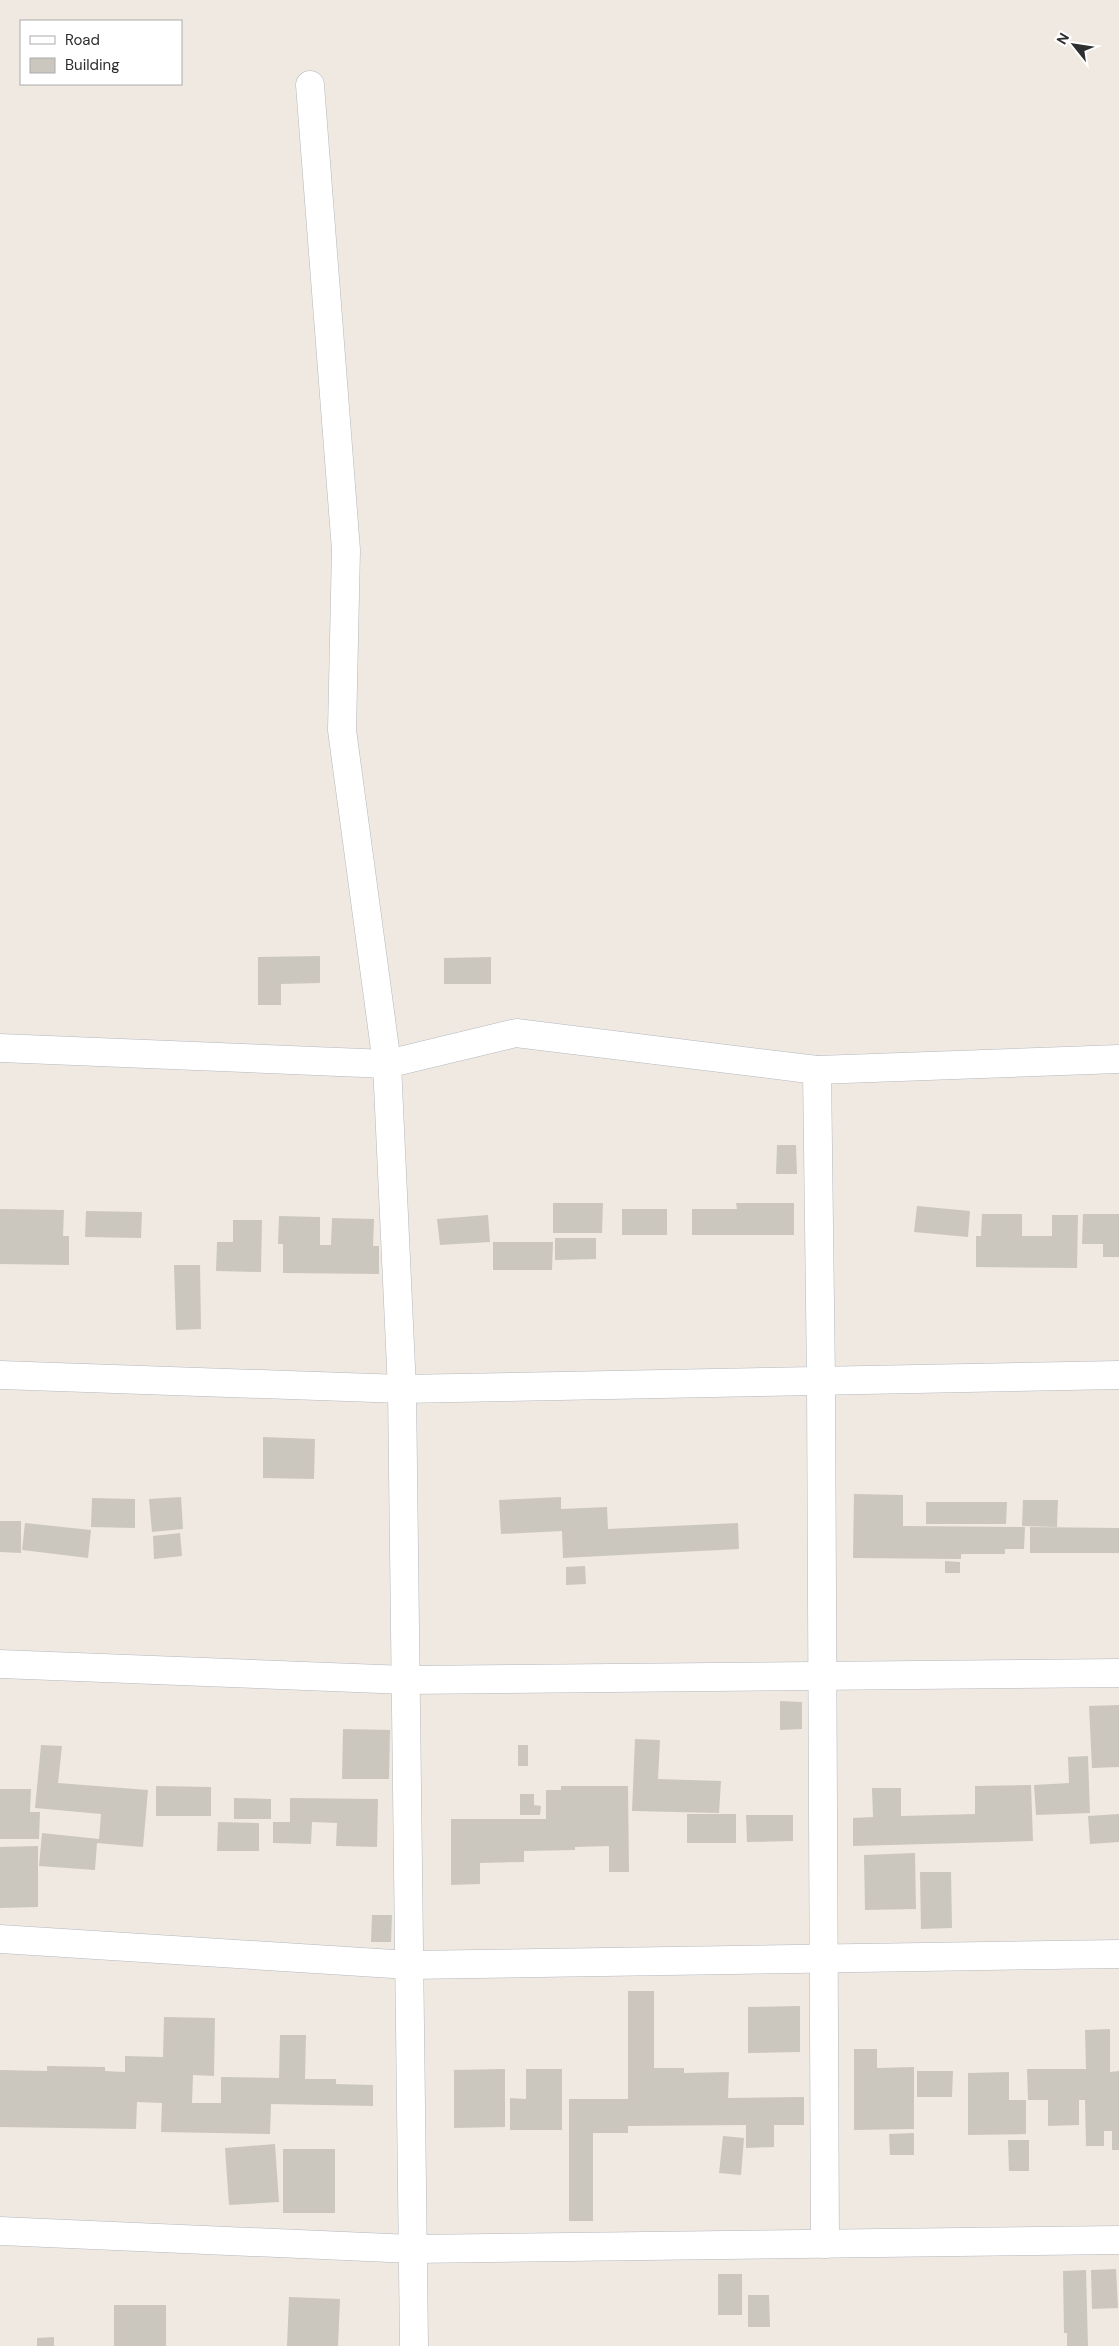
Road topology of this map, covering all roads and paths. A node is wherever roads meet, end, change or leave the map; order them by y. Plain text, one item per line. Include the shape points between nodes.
1 (310, 85) dead end
2 (0, 1048) edge
3 (1119, 1059) edge
4 (387, 1064) junction
5 (817, 1070) junction
6 (0, 1375) edge
7 (1119, 1375) edge
8 (821, 1381) junction
9 (402, 1389) junction
10 (0, 1664) edge
11 (1119, 1673) edge
12 (822, 1676) junction
13 (406, 1680) junction
14 (0, 1939) edge
15 (1119, 1954) edge
16 (824, 1959) junction
17 (409, 1966) junction
18 (0, 2231) edge
19 (1119, 2240) edge
20 (825, 2244) junction
21 (412, 2249) junction
22 (414, 2346) edge

1 - 4 street via 346,550 342,730
2 - 4 street
3 - 5 street
4 - 5 street via 516,1033
4 - 9 street
5 - 8 street
6 - 9 street
7 - 8 street
8 - 9 street
8 - 12 street
9 - 13 street
10 - 13 street
11 - 12 street
12 - 13 street
12 - 16 street
13 - 17 street
14 - 17 street
15 - 16 street
16 - 17 street
16 - 20 street
17 - 21 street
18 - 21 street
19 - 20 street
20 - 21 street
21 - 22 street

